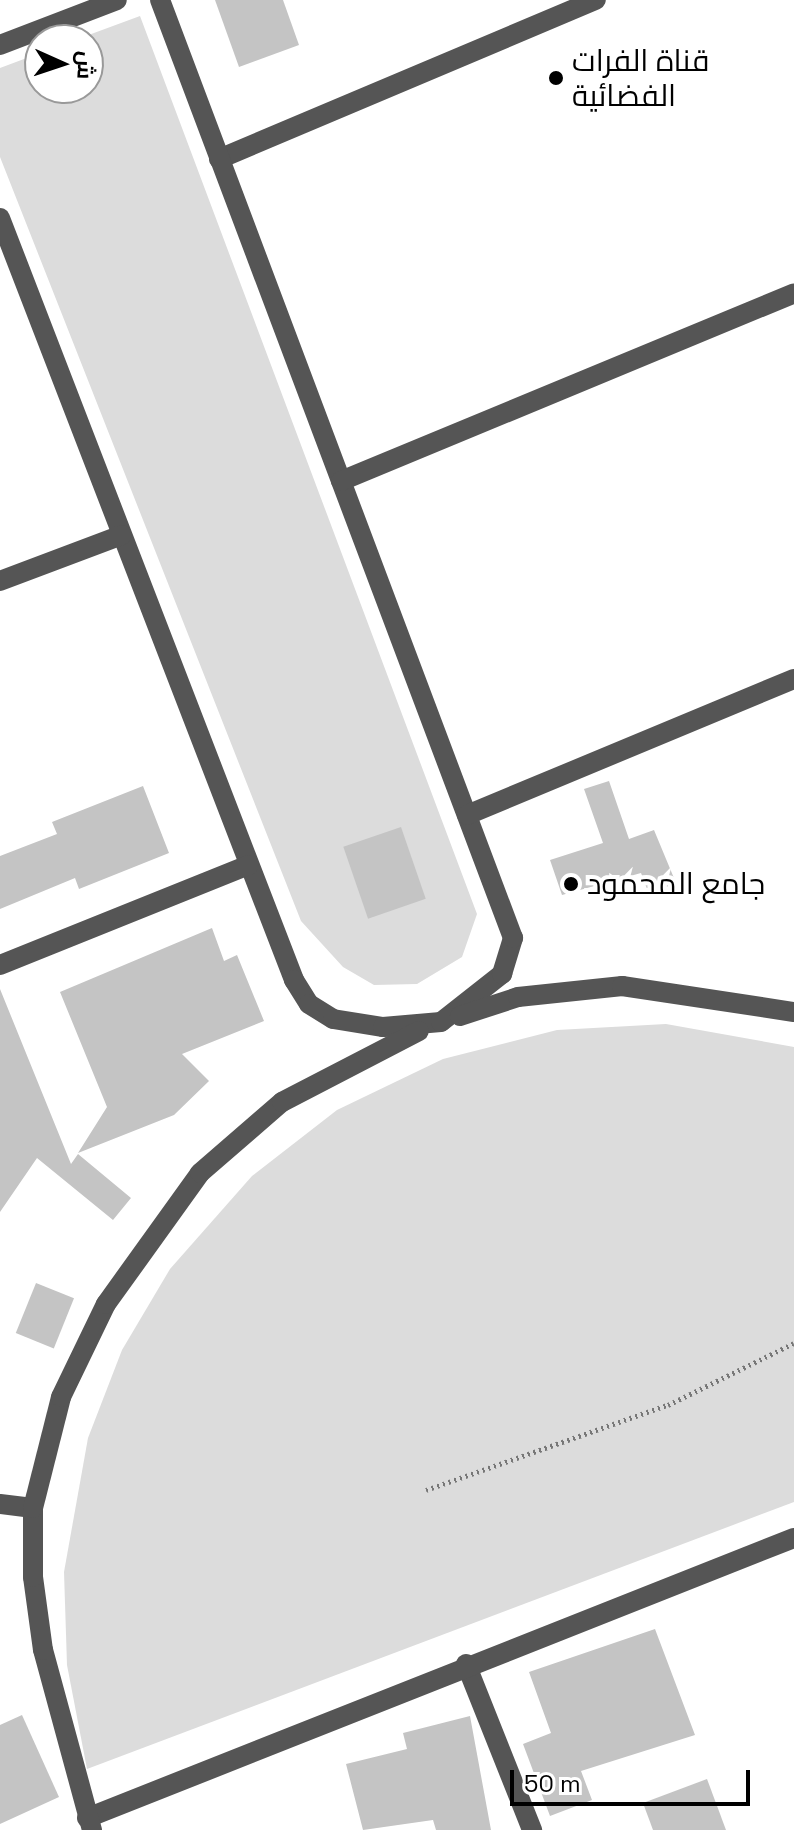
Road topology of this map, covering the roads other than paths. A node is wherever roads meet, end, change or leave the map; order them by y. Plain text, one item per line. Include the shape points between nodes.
1 (117, 0) edge
2 (160, 0) edge
3 (596, 0) edge
4 (0, 45) edge
5 (219, 159) junction
6 (0, 218) edge
7 (794, 293) edge
8 (341, 481) junction
9 (122, 535) junction
10 (0, 581) edge
11 (794, 679) edge
12 (467, 815) junction
13 (249, 865) junction
14 (0, 965) edge
15 (794, 1012) edge
16 (441, 1022) junction
17 (0, 1504) edge
18 (33, 1508) junction
19 (794, 1538) edge
20 (466, 1664) junction
21 (90, 1824) edge
22 (532, 1830) edge

1 - 4 street
2 - 5 street
3 - 5 street
5 - 8 street
6 - 9 street
7 - 8 street
8 - 12 street
9 - 10 street
9 - 13 street
11 - 12 street
12 - 16 street via 506,917 510,961
13 - 14 street
13 - 16 street via 309,1004 356,1025
15 - 16 street via 622,986 518,997
16 - 18 street via 376,1048 282,1102 200,1173 106,1304 61,1397
17 - 18 street
18 - 21 street via 43,1650
19 - 20 street
20 - 21 street
20 - 22 street

